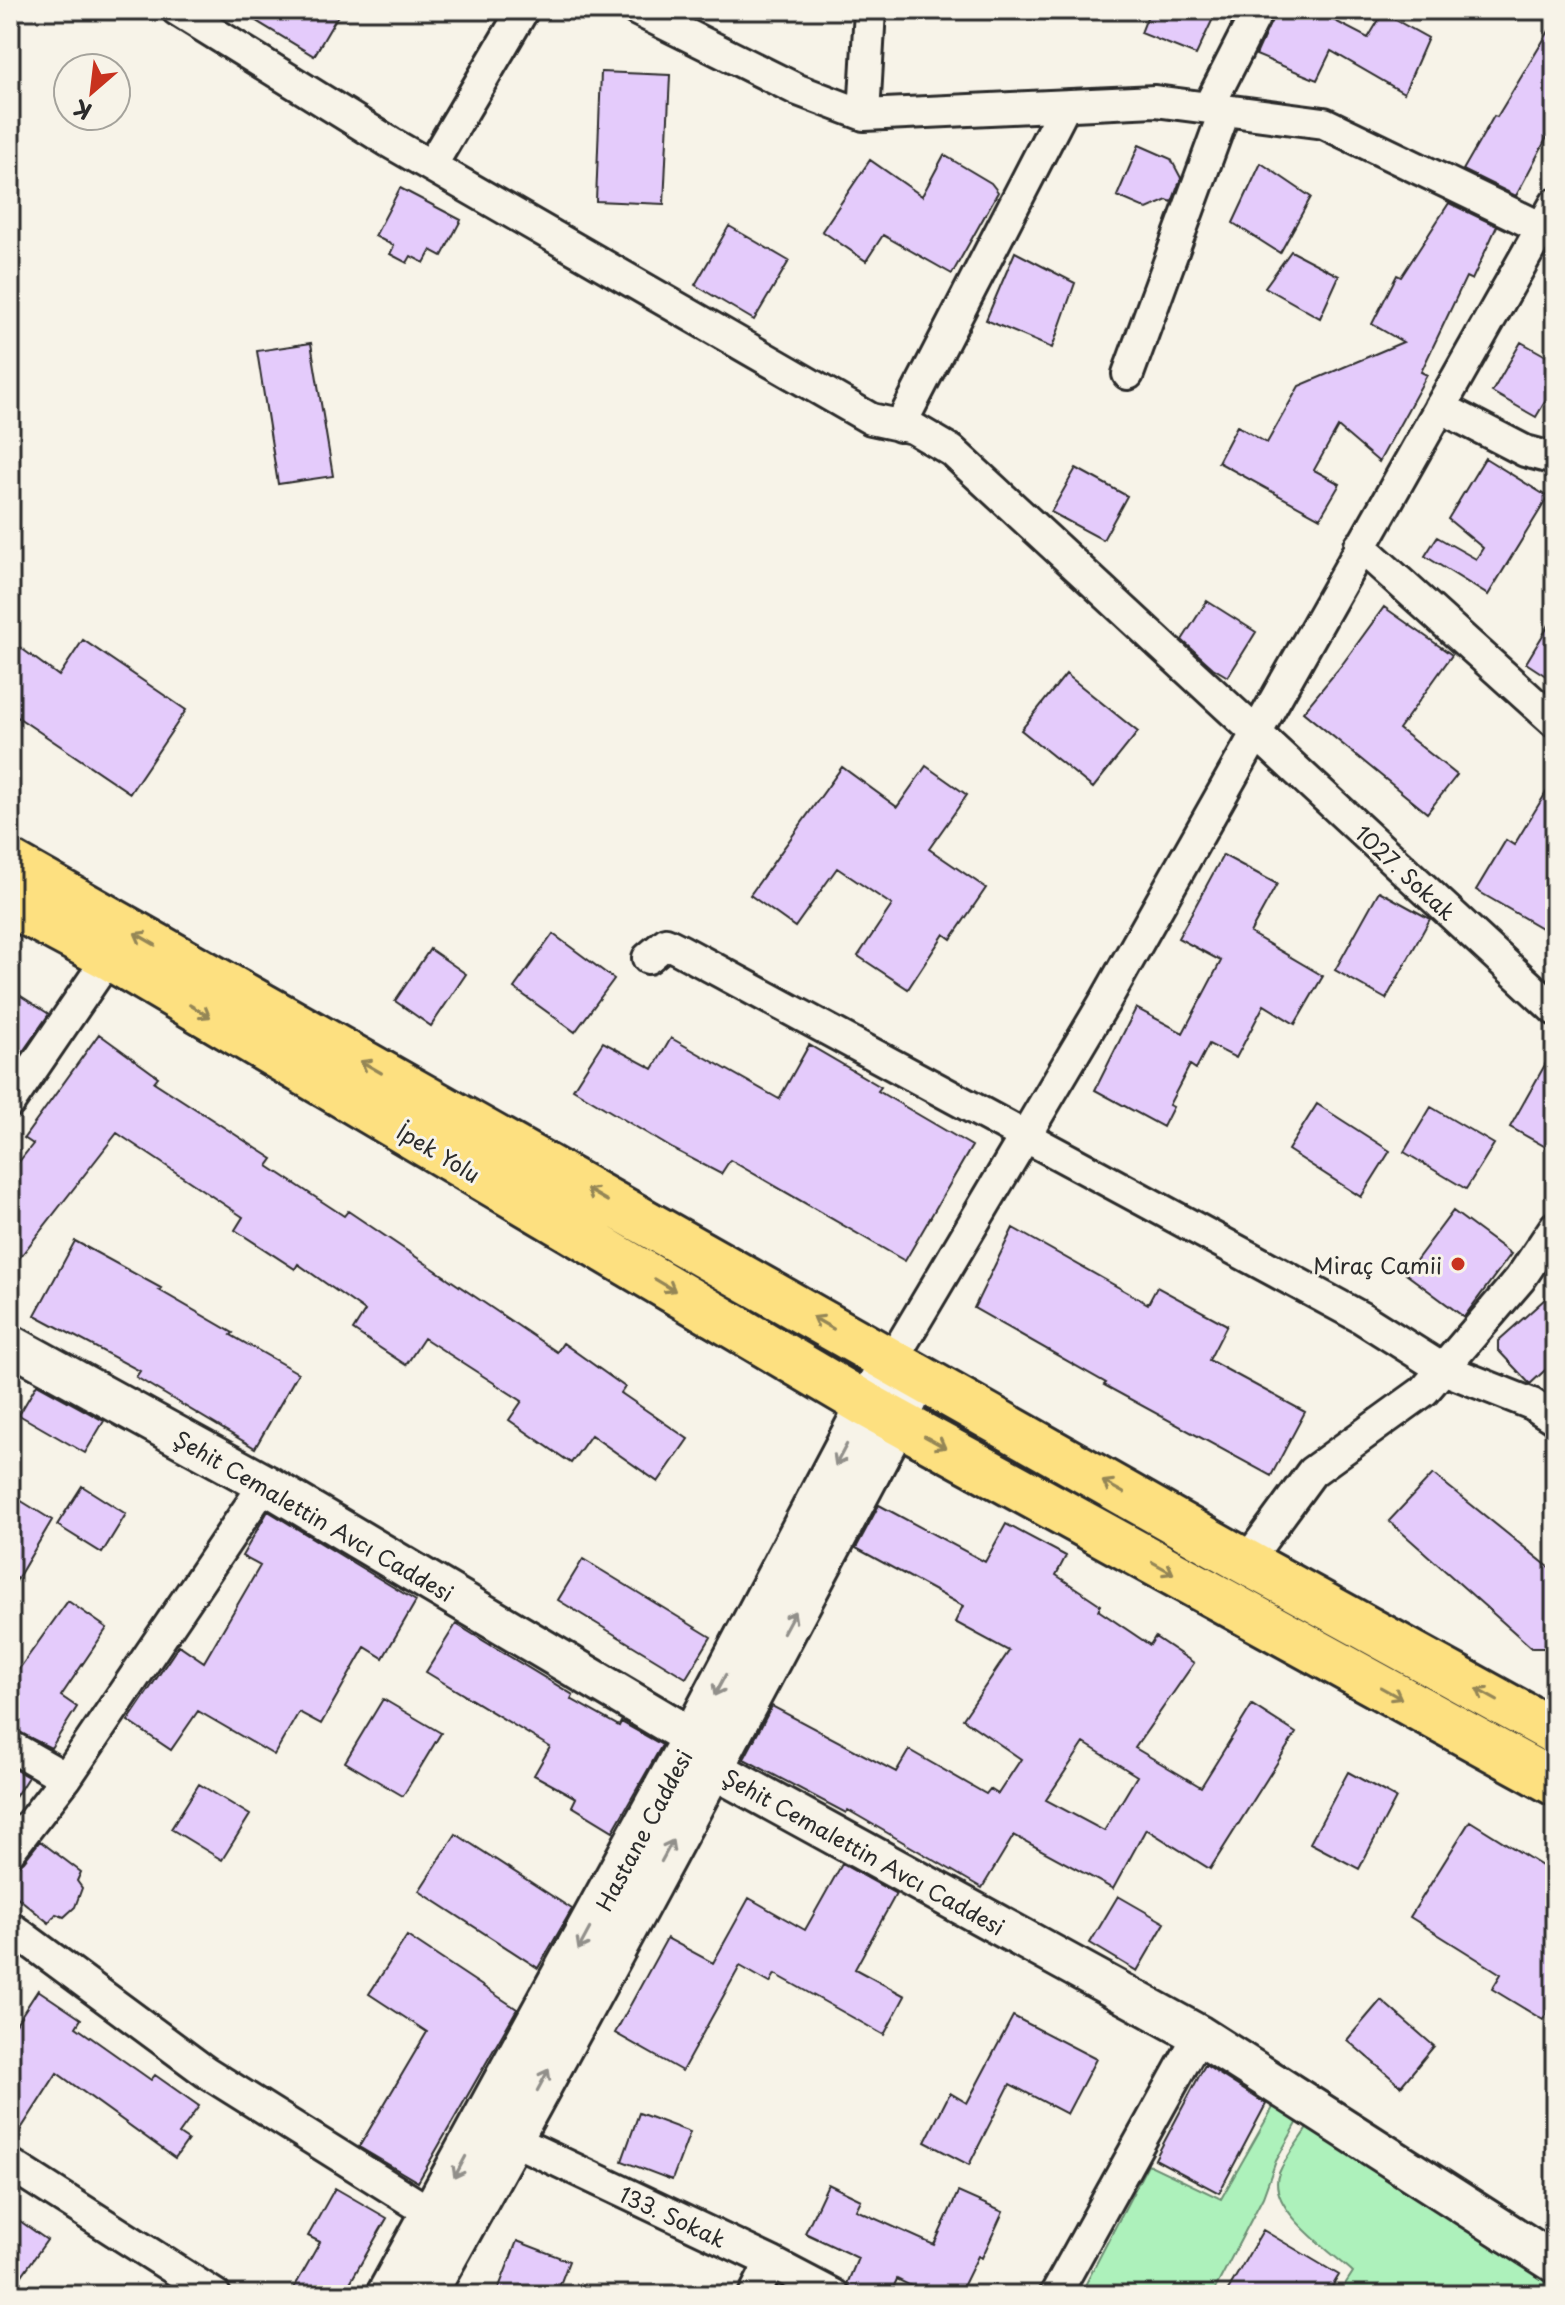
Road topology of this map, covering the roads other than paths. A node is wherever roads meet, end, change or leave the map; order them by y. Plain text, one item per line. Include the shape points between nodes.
1 (177, 10) edge
2 (523, 10) edge
3 (637, 10) edge
4 (870, 10) edge
5 (1258, 10) edge
6 (1065, 106) junction
7 (1216, 109) junction
8 (864, 115) junction
9 (431, 166) junction
10 (1549, 216) edge
11 (1128, 374) dead end
12 (1440, 407) junction
13 (900, 426) junction
14 (1555, 459) edge
15 (1360, 546) junction
16 (1555, 722) edge
17 (1256, 733) junction
18 (10, 863) edge
19 (10, 904) edge
20 (109, 957) junction
21 (648, 958) dead end
22 (1555, 1010) edge
23 (10, 1102) edge
24 (1027, 1135) junction
25 (1555, 1227) edge
26 (10, 1344) edge
27 (1441, 1368) junction
28 (904, 1369) junction
29 (882, 1413) junction
30 (1555, 1419) edge
31 (265, 1484) junction
32 (1246, 1562) junction
33 (1554, 1730) edge
34 (10, 1746) edge
35 (702, 1753) junction
36 (66, 1778) junction
37 (1555, 1783) edge
38 (10, 1850) edge
39 (10, 1927) edge
40 (1199, 2035) junction
41 (511, 2139) junction
42 (10, 2164) edge
43 (434, 2215) junction
44 (771, 2262) junction
45 (1555, 2263) edge
46 (215, 2295) edge
47 (388, 2295) edge
48 (424, 2295) edge
49 (754, 2295) edge
50 (834, 2295) edge
51 (1055, 2295) edge

1 - 9 street, 1027. Sokak
2 - 9 street
3 - 8 street via 798,90
4 - 8 street
5 - 7 street
6 - 7 street via 1155,101
6 - 8 street
6 - 13 street
7 - 10 street via 1324,123
7 - 11 street
9 - 13 street, 1027. Sokak via 871,419
10 - 12 street
12 - 14 street via 1525,451
12 - 15 street
13 - 17 street, 1027. Sokak via 952,451
15 - 16 street
15 - 17 street
17 - 22 street, 1027. Sokak
17 - 24 street
28 -> 18 highway
19 - 20 highway, İpek Yolu
20 - 23 street
20 -> 29 highway, İpek Yolu
21 - 24 street via 666,943
24 - 27 street via 1362,1318
24 - 28 street
25 - 27 street via 1520,1279
26 - 31 street, Şehit Cemalettin Avcı Caddesi
27 - 30 street via 1532,1404
27 - 32 street via 1424,1391 1312,1472
28 - 29 main road, Hastane Caddesi
32 -> 28 highway
29 - 35 main road, Hastane Caddesi
29 -> 37 highway, İpek Yolu
31 - 35 street, Şehit Cemalettin Avcı Caddesi
31 - 36 street
33 -> 32 highway
34 - 36 street
35 - 40 street, Şehit Cemalettin Avcı Caddesi
41 -> 35 main road, Hastane Caddesi
35 -> 43 main road, Hastane Caddesi
36 - 38 street
39 - 43 street via 206,2072
40 - 45 street, Şehit Cemalettin Avcı Caddesi
40 - 51 street
41 - 44 street, 133. Sokak
41 - 48 main road, Hastane Caddesi
42 - 46 street
43 - 47 main road, Hastane Caddesi
44 - 49 street
44 - 50 street, 133. Sokak

